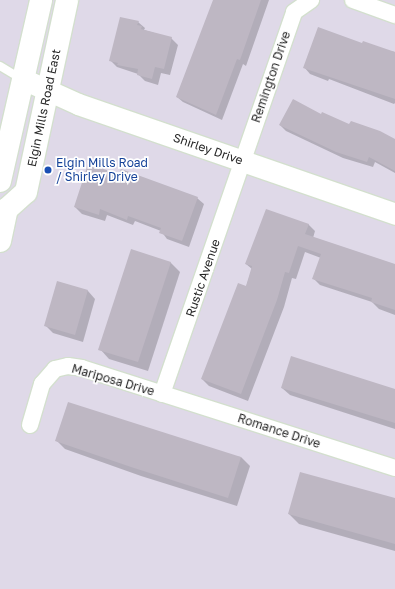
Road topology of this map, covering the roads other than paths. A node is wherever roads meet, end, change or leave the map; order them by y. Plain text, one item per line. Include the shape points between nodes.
1 (41, 0) edge
2 (67, 0) edge
3 (311, 0) edge
4 (353, 0) edge
5 (395, 14) edge
6 (0, 66) edge
7 (23, 79) junction
8 (48, 91) junction
9 (242, 161) junction
10 (0, 180) edge
11 (4, 204) edge
12 (395, 214) edge
13 (0, 241) edge
14 (162, 394) junction
15 (30, 425) dead end
16 (395, 468) edge

1 - 7 main road
2 - 8 main road, Elgin Mills Road East
3 - 9 street, Remington Drive via 294,12
4 - 5 street
6 - 7 lane
7 - 8 street, Shirley Drive
7 - 10 main road
8 - 9 street, Shirley Drive via 78,104
8 - 11 main road, Elgin Mills Road East via 26,192
9 - 12 street, Shirley Drive
9 - 14 street, Rustic Avenue
11 - 13 main road, Elgin Mills Road East
14 - 15 street, Mariposa Drive via 82,368 68,366 55,369 42,384
14 - 16 street, Romance Drive

